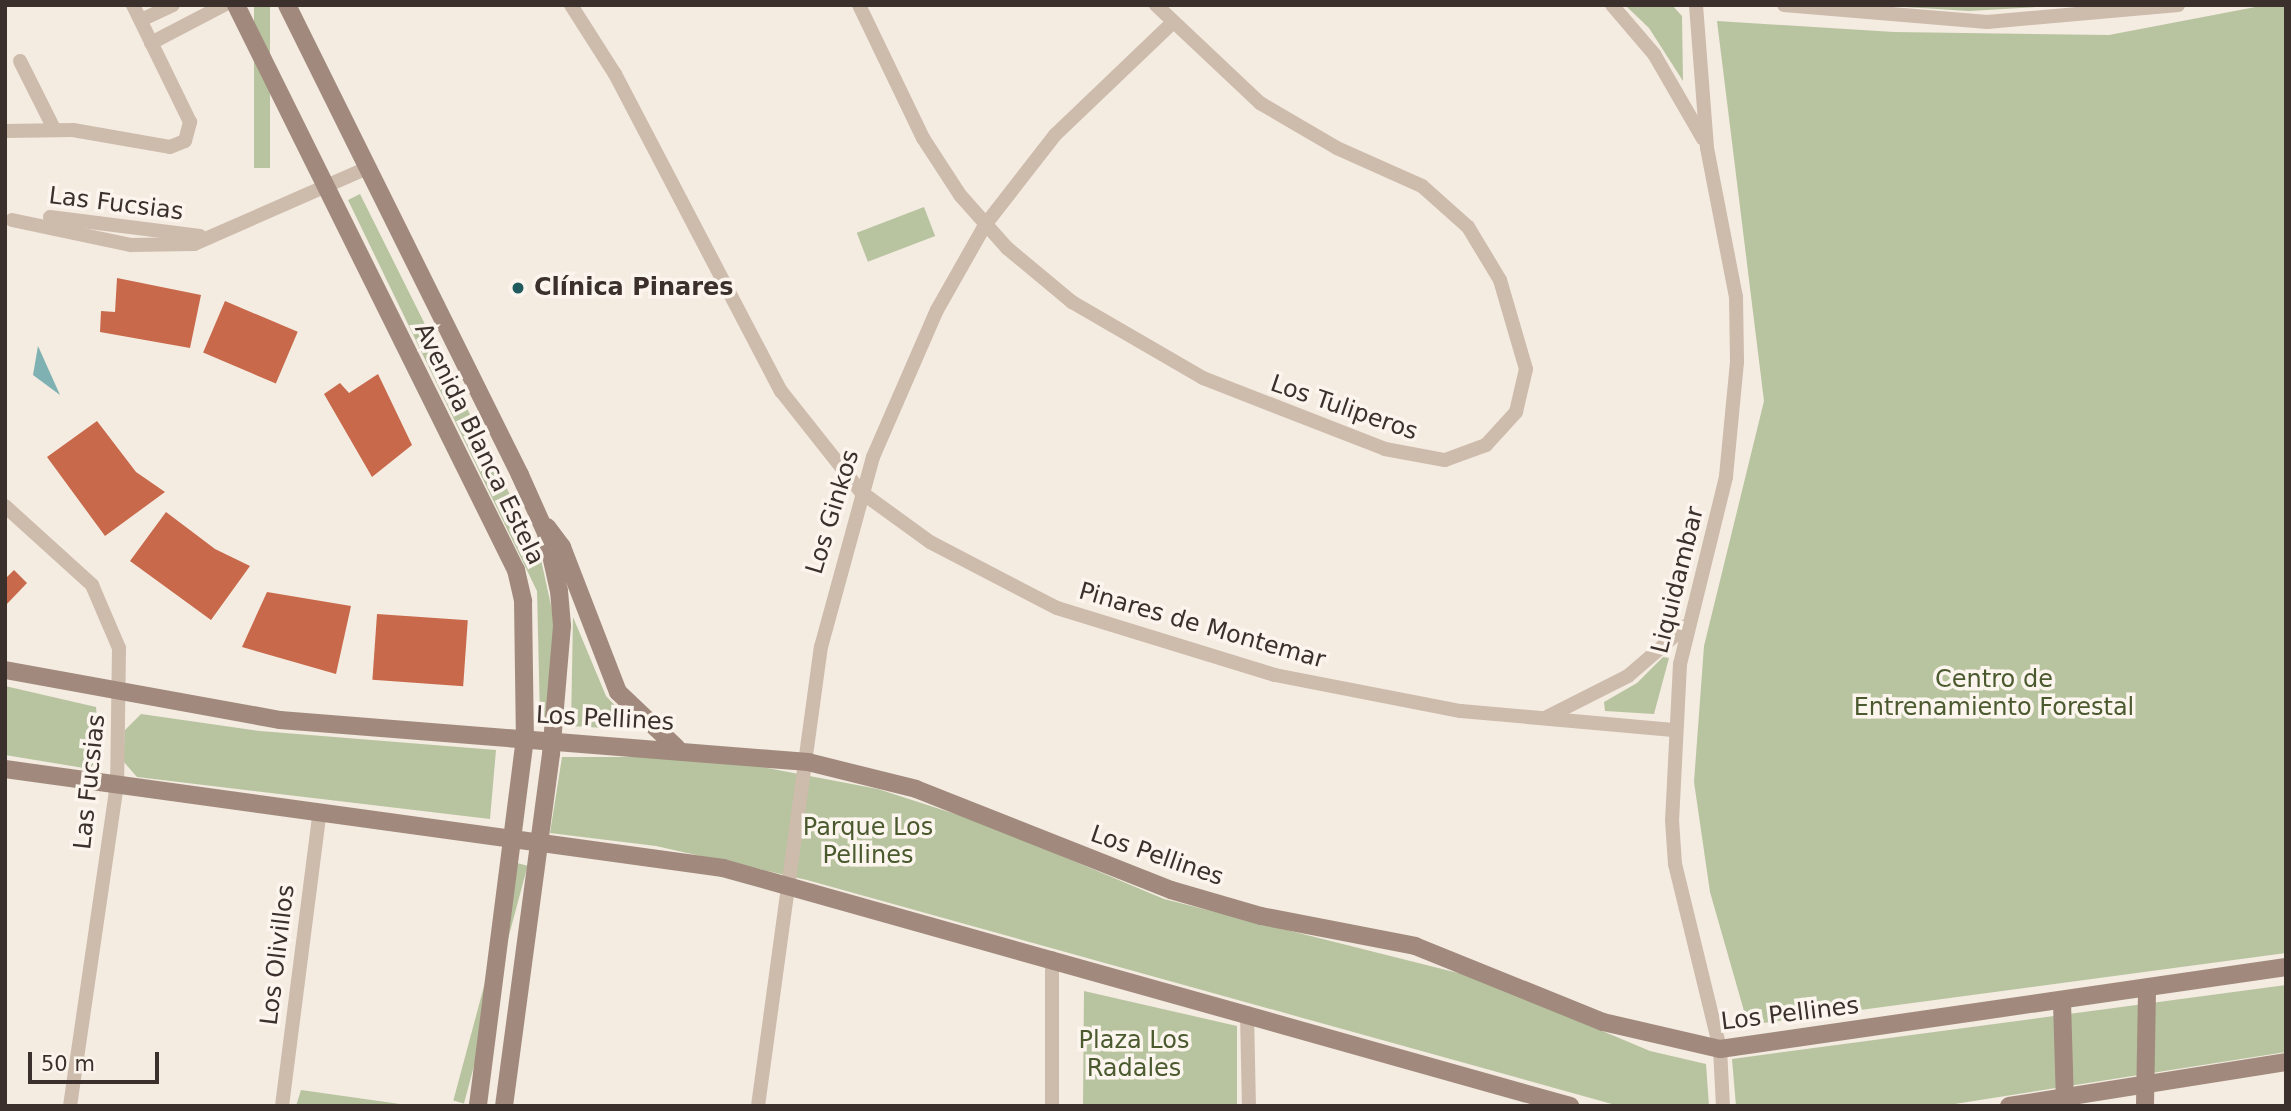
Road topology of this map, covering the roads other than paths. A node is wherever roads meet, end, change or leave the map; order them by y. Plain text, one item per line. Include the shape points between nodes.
1 (133, 5) edge
2 (173, 5) edge
3 (224, 5) edge
4 (236, 5) edge
5 (288, 5) edge
6 (571, 5) edge
7 (859, 5) edge
8 (1156, 5) edge
9 (1612, 5) edge
10 (1696, 5) edge
11 (1784, 5) edge
12 (2178, 5) edge
13 (141, 20) junction
14 (1170, 25) junction
15 (151, 43) junction
16 (20, 61) dead end
17 (54, 129) junction
18 (5, 131) edge
19 (1707, 148) junction
20 (365, 169) junction
21 (325, 189) junction
22 (9, 222) edge
23 (985, 225) junction
24 (861, 492) junction
25 (5, 506) edge
26 (539, 517) junction
27 (1686, 626) junction
28 (5, 670) edge
29 (121, 692) junction
30 (1541, 719) junction
31 (1673, 730) junction
32 (525, 738) junction
33 (552, 740) junction
34 (677, 748) junction
35 (808, 762) junction
36 (5, 769) edge
37 (117, 783) junction
38 (320, 810) junction
39 (516, 837) junction
40 (540, 840) junction
41 (789, 886) junction
42 (1052, 958) junction
43 (2286, 967) edge
44 (2147, 988) junction
45 (2062, 1002) junction
46 (1247, 1013) junction
47 (1720, 1049) junction
48 (2286, 1062) edge
49 (2146, 1084) junction
50 (2064, 1102) edge
51 (70, 1106) edge
52 (282, 1106) edge
53 (478, 1106) edge
54 (504, 1106) edge
55 (758, 1106) edge
56 (1052, 1106) edge
57 (1250, 1106) edge
58 (1570, 1106) edge
59 (1723, 1106) edge
60 (2009, 1106) edge
61 (2145, 1106) edge

1 - 13 street
2 - 13 street
3 - 15 street
4 - 21 main road, Avenida Blanca Estela
5 - 20 main road, Avenida Blanca Estela
6 - 24 street, Pinares de Montemar via 615,74 758,354
7 - 23 street, Los Tuliperos via 923,138
8 - 14 street, Los Tuliperos
9 - 19 street, Liquidambar via 1654,54
10 - 19 street, Liquidambar
11 - 12 street via 1987,22
13 - 15 street
14 - 23 street, Los Ginkos via 1055,135
14 - 23 street, Los Tuliperos via 1260,103 1337,148 1422,186 1468,227 1500,280 1525,354 1522,399 1498,436 1473,453 1432,460 1291,416 1203,378 1103,323 1042,279
15 - 17 street via 190,122 185,141 170,147
16 - 17 street
17 - 18 street
19 - 27 street, Liquidambar via 1736,297 1737,362 1724,490
20 - 21 street, Las Fucsias
20 - 26 main road, Avenida Blanca Estela
21 - 22 street, Las Fucsias via 215,236 68,217
21 - 32 main road, Avenida Blanca Estela via 516,570 527,630
23 - 24 street, Los Ginkos via 937,310
24 - 30 street, Pinares de Montemar via 971,566 1102,625 1288,678
24 - 35 street, Los Ginkos via 828,609
25 - 29 street, Las Fucsias via 92,585 106,607 118,648
26 - 33 main road, Avenida Blanca Estela via 562,626
26 - 34 main road via 562,547 618,692
27 - 30 street via 1610,688
27 - 31 street, Liquidambar
28 - 29 main road, Los Pellines
29 - 32 main road, Los Pellines via 280,720
29 - 37 street, Las Fucsias
30 - 31 street, Pinares de Montemar
31 - 47 street, Liquidambar via 1675,864
32 - 33 main road, Los Pellines
32 - 39 main road, Avenida Blanca Estela
33 - 34 main road, Los Pellines
33 - 40 main road, Avenida Blanca Estela
34 - 35 main road, Los Pellines
35 - 41 street, Los Ginkos
35 - 47 main road, Los Pellines via 916,789 1171,890 1261,916 1415,946 1603,1022
36 - 37 main road
37 - 38 main road
37 - 51 street, Las Fucsias
38 - 39 main road
38 - 52 street, Los Olivillos
39 - 40 main road
39 - 53 main road, Avenida Blanca Estela
40 - 41 main road via 723,868
40 - 54 main road, Avenida Blanca Estela
41 - 42 main road
41 - 55 street, Los Ginkos
42 - 46 main road
42 - 56 street
43 - 44 main road, Los Pellines
44 - 45 main road, Los Pellines
44 - 49 main road
45 - 47 main road, Los Pellines
45 - 50 main road
46 - 57 street
46 - 58 main road
47 - 59 street, Liquidambar
48 - 49 main road
49 - 50 main road
49 - 61 main road
50 - 60 main road

